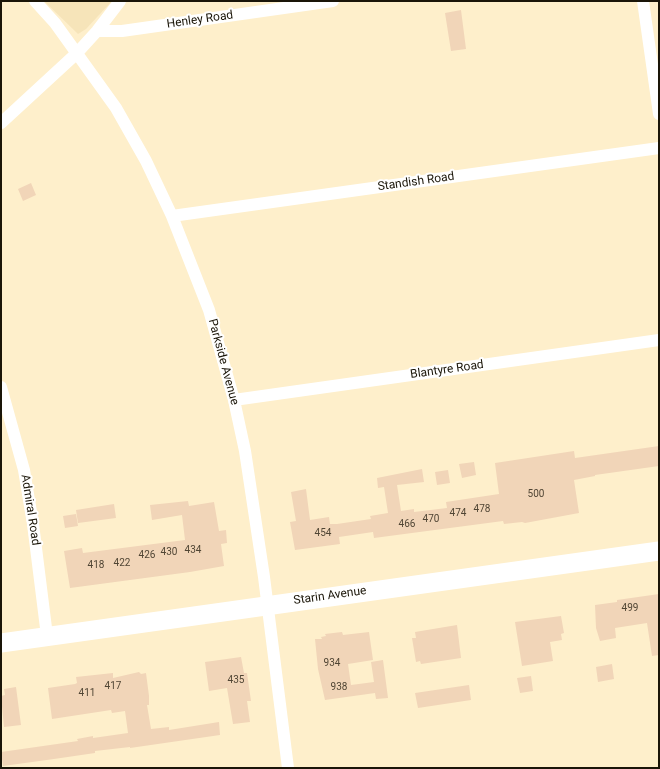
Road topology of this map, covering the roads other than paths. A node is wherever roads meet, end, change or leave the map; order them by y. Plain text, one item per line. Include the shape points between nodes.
1 (35, 1) edge
2 (120, 1) edge
3 (333, 1) edge
4 (644, 1) edge
5 (97, 31) junction
6 (77, 53) junction
7 (659, 114) edge
8 (1, 123) edge
9 (659, 148) edge
10 (172, 216) junction
11 (659, 340) edge
12 (1, 387) edge
13 (234, 400) junction
14 (659, 551) edge
15 (268, 605) junction
16 (47, 636) junction
17 (1, 643) edge
18 (288, 768) edge

1 - 6 street, Parkside Avenue
2 - 5 street
3 - 5 street, Henley Road via 122,31
4 - 7 street
5 - 6 street
6 - 8 street
6 - 10 street, Parkside Avenue via 116,108
9 - 10 street, Standish Road
10 - 13 street, Parkside Avenue via 209,310
11 - 13 street, Blantyre Road
12 - 16 street, Admiral Road via 24,470
13 - 15 street, Parkside Avenue via 245,451
14 - 15 street, Starin Avenue
15 - 16 street, Starin Avenue
15 - 18 street, Parkside Avenue
16 - 17 street, Starin Avenue

